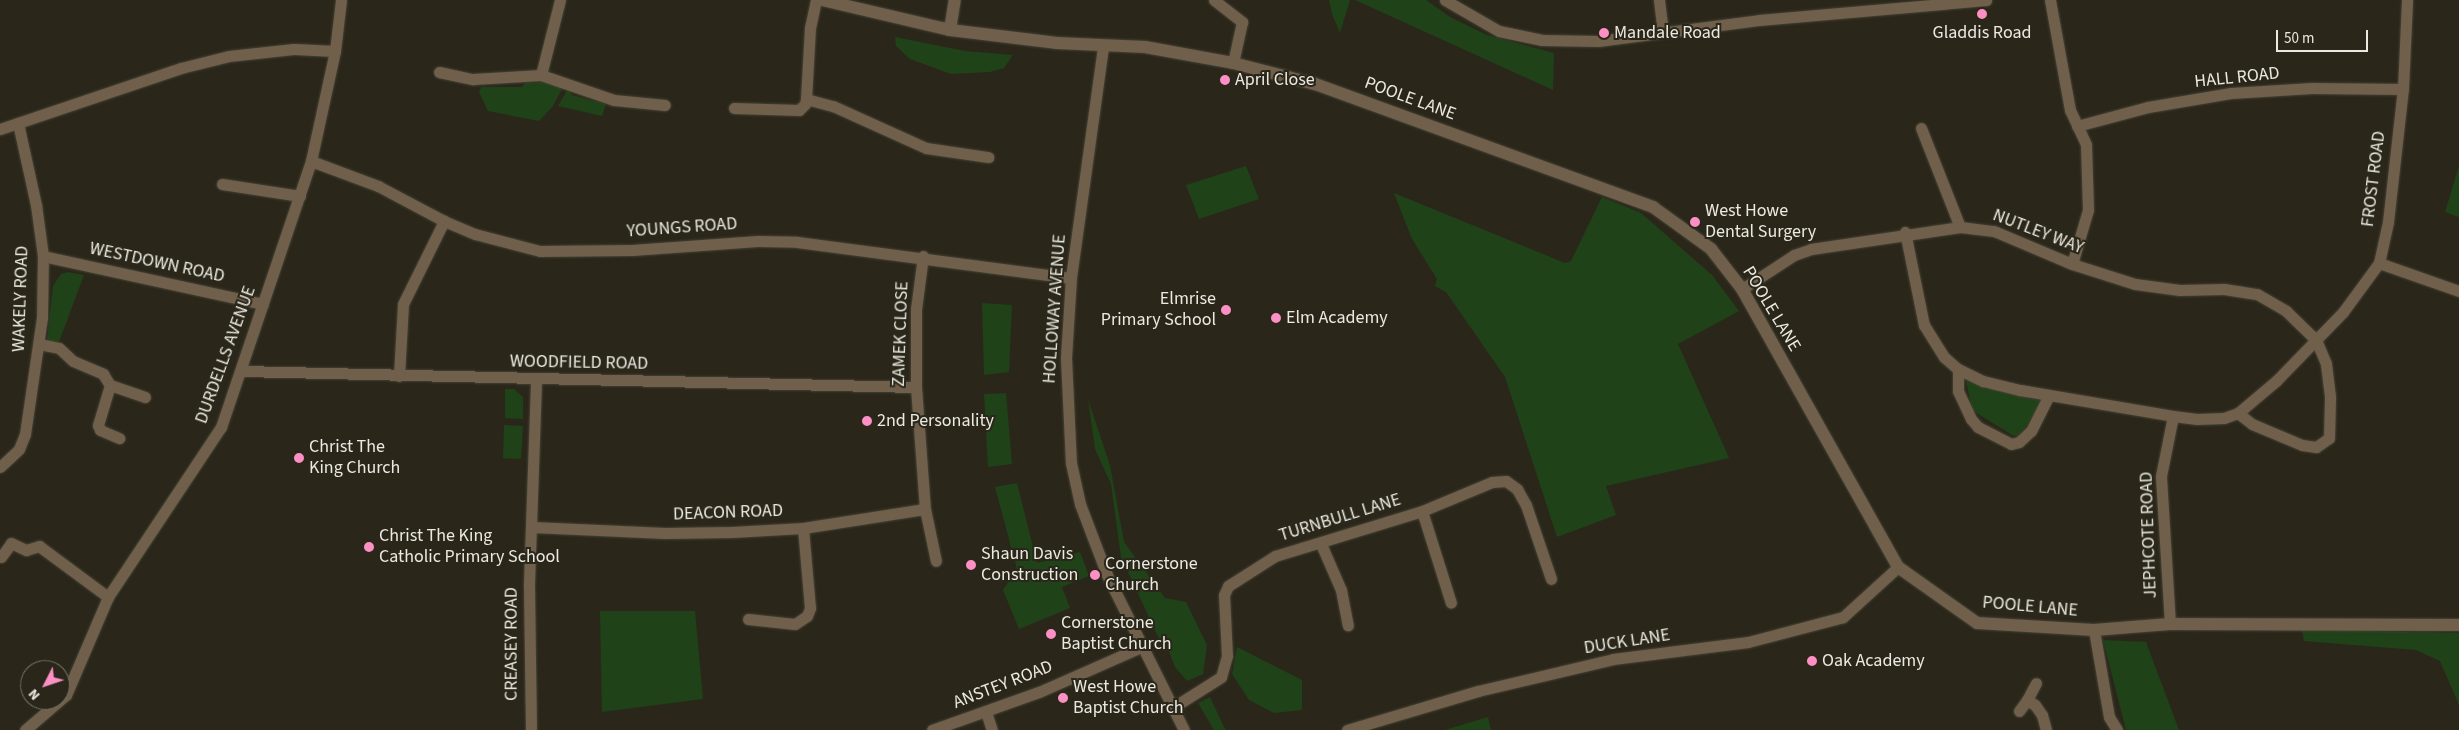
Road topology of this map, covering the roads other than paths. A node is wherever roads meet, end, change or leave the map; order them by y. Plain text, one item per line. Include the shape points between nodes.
1 (341, 0) edge
2 (560, 0) edge
3 (816, 0) edge
4 (822, 0) edge
5 (955, 0) edge
6 (1214, 0) edge
7 (1445, 0) edge
8 (1659, 0) edge
9 (1986, 0) edge
10 (2050, 0) edge
11 (2408, 0) edge
12 (950, 30) junction
13 (1662, 31) junction
14 (1102, 47) junction
15 (335, 51) junction
16 (1233, 63) junction
17 (439, 72) dead end
18 (541, 75) junction
19 (2404, 89) junction
20 (806, 99) junction
21 (665, 105) dead end
22 (734, 108) dead end
23 (18, 123) junction
24 (2077, 126) junction
25 (1921, 128) dead end
26 (0, 129) edge
27 (988, 157) dead end
28 (311, 161) junction
29 (222, 184) dead end
30 (300, 196) junction
31 (444, 221) junction
32 (1960, 227) junction
33 (1906, 232) junction
34 (43, 256) junction
35 (923, 256) junction
36 (2379, 262) junction
37 (2072, 264) junction
38 (1071, 278) junction
39 (1742, 288) junction
40 (2459, 291) edge
41 (264, 304) junction
42 (2316, 340) junction
43 (40, 344) junction
44 (1958, 369) junction
45 (242, 371) junction
46 (399, 376) junction
47 (536, 379) junction
48 (110, 385) junction
49 (916, 387) junction
50 (2050, 395) junction
51 (144, 397) dead end
52 (2238, 413) junction
53 (2172, 416) junction
54 (119, 438) dead end
55 (0, 467) edge
56 (925, 509) junction
57 (1422, 511) junction
58 (532, 527) junction
59 (803, 528) junction
60 (1321, 544) junction
61 (1, 557) edge
62 (936, 561) dead end
63 (1898, 567) junction
64 (1551, 579) dead end
65 (108, 597) junction
66 (1450, 603) dead end
67 (748, 619) dead end
68 (2170, 624) junction
69 (1348, 625) dead end
70 (2459, 625) edge
71 (2094, 630) junction
72 (1141, 647) junction
73 (2036, 683) dead end
74 (2027, 700) junction
75 (1172, 708) junction
76 (2019, 711) dead end
77 (986, 712) junction
78 (25, 730) edge
79 (531, 730) edge
80 (932, 730) edge
81 (992, 730) edge
82 (1184, 730) edge
83 (1347, 730) edge
84 (2046, 730) edge
85 (2117, 730) edge

1 - 15 street, DURDELLS AVENUE
2 - 18 street
3 - 20 street via 810,28
4 - 12 street, POOLE LANE via 861,12
5 - 12 street
6 - 16 street via 1230,9 1242,22
7 - 13 street via 1498,30 1542,40 1598,41
8 - 13 street
9 - 13 street
10 - 24 street via 2063,83
11 - 19 street, FROST ROAD
12 - 14 street, POOLE LANE
14 - 16 street, POOLE LANE via 1144,47
14 - 38 street, HOLLOWAY AVENUE
15 - 23 street via 294,49 230,56 191,65
15 - 28 street, DURDELLS AVENUE
16 - 39 street, POOLE LANE via 1315,84 1653,207 1711,249
17 - 18 street via 473,79
18 - 21 street via 614,100
19 - 24 street, HALL ROAD via 2312,88 2231,94 2148,108
19 - 36 street, FROST ROAD via 2388,222
20 - 22 street via 798,110
20 - 27 street via 833,106 926,148
23 - 26 street
23 - 34 street, WAKELY ROAD via 36,204
24 - 37 street via 2086,145 2088,210
25 - 32 street
28 - 30 street, DURDELLS AVENUE
28 - 31 street, YOUNGS ROAD via 378,186
29 - 30 street
30 - 41 street, DURDELLS AVENUE
31 - 35 street, YOUNGS ROAD via 503,243 540,251 632,250 758,241 828,244
31 - 46 street via 403,304
32 - 33 street, NUTLEY WAY
32 - 37 street, NUTLEY WAY via 1994,231
33 - 39 street, NUTLEY WAY via 1803,252 1769,269
33 - 44 street, FROST ROAD via 1924,325 1940,352
34 - 41 street, WESTDOWN ROAD
34 - 43 street, WAKELY ROAD
35 - 38 street, YOUNGS ROAD
35 - 49 street, ZAMEK CLOSE via 916,310
36 - 40 street
36 - 42 street, FROST ROAD via 2343,312
37 - 42 street, NUTLEY WAY via 2135,284 2257,294 2286,311
38 - 72 street, HOLLOWAY AVENUE via 1066,367 1072,464 1080,504 1093,539
39 - 63 street, POOLE LANE
41 - 45 street, DURDELLS AVENUE
42 - 52 street, FROST ROAD via 2276,381
42 - 52 street via 2326,364 2330,398 2330,431 2323,444 2316,447 2291,442 2252,424
43 - 48 street via 59,348 73,362 103,374
43 - 55 street, WAKELY ROAD via 25,434 19,449
44 - 50 street, FROST ROAD via 1983,381
44 - 50 street via 1958,391 1971,419 1978,427 2011,444 2031,431
45 - 46 street, WOODFIELD ROAD
45 - 65 street, DURDELLS AVENUE via 221,427
46 - 47 street, WOODFIELD ROAD
47 - 49 street, WOODFIELD ROAD
47 - 58 street, CREASEY ROAD
48 - 51 street
48 - 54 street via 98,425 100,430
49 - 56 street, ZAMEK CLOSE
50 - 53 street, FROST ROAD
52 - 53 street, FROST ROAD via 2224,418
53 - 68 street, JEPHCOTE ROAD via 2162,476
56 - 59 street, DEACON ROAD
56 - 62 street, ZAMEK CLOSE
57 - 60 street, TURNBULL LANE
57 - 64 street, TURNBULL LANE via 1492,482 1506,481 1518,489 1526,505
57 - 66 street
58 - 59 street, DEACON ROAD via 665,533
58 - 79 street, CREASEY ROAD
59 - 67 street via 810,608 807,616 795,624
60 - 69 street via 1340,590
60 - 75 street, TURNBULL LANE via 1275,556 1228,586 1224,612 1227,656 1221,677
61 - 65 street via 11,543 26,550 39,546
63 - 71 street, POOLE LANE via 1977,623
63 - 83 street, DUCK LANE via 1843,617 1748,642 1613,659 1478,691
65 - 78 street, DURDELLS AVENUE via 66,696
68 - 70 street, POOLE LANE
68 - 71 street, POOLE LANE
71 - 85 street via 2109,717
72 - 75 street, HOLLOWAY AVENUE
72 - 77 street, ANSTEY ROAD
73 - 74 street
74 - 76 street
74 - 84 street via 2040,711
75 - 82 street, HOLLOWAY AVENUE
77 - 80 street, ANSTEY ROAD
77 - 81 street

